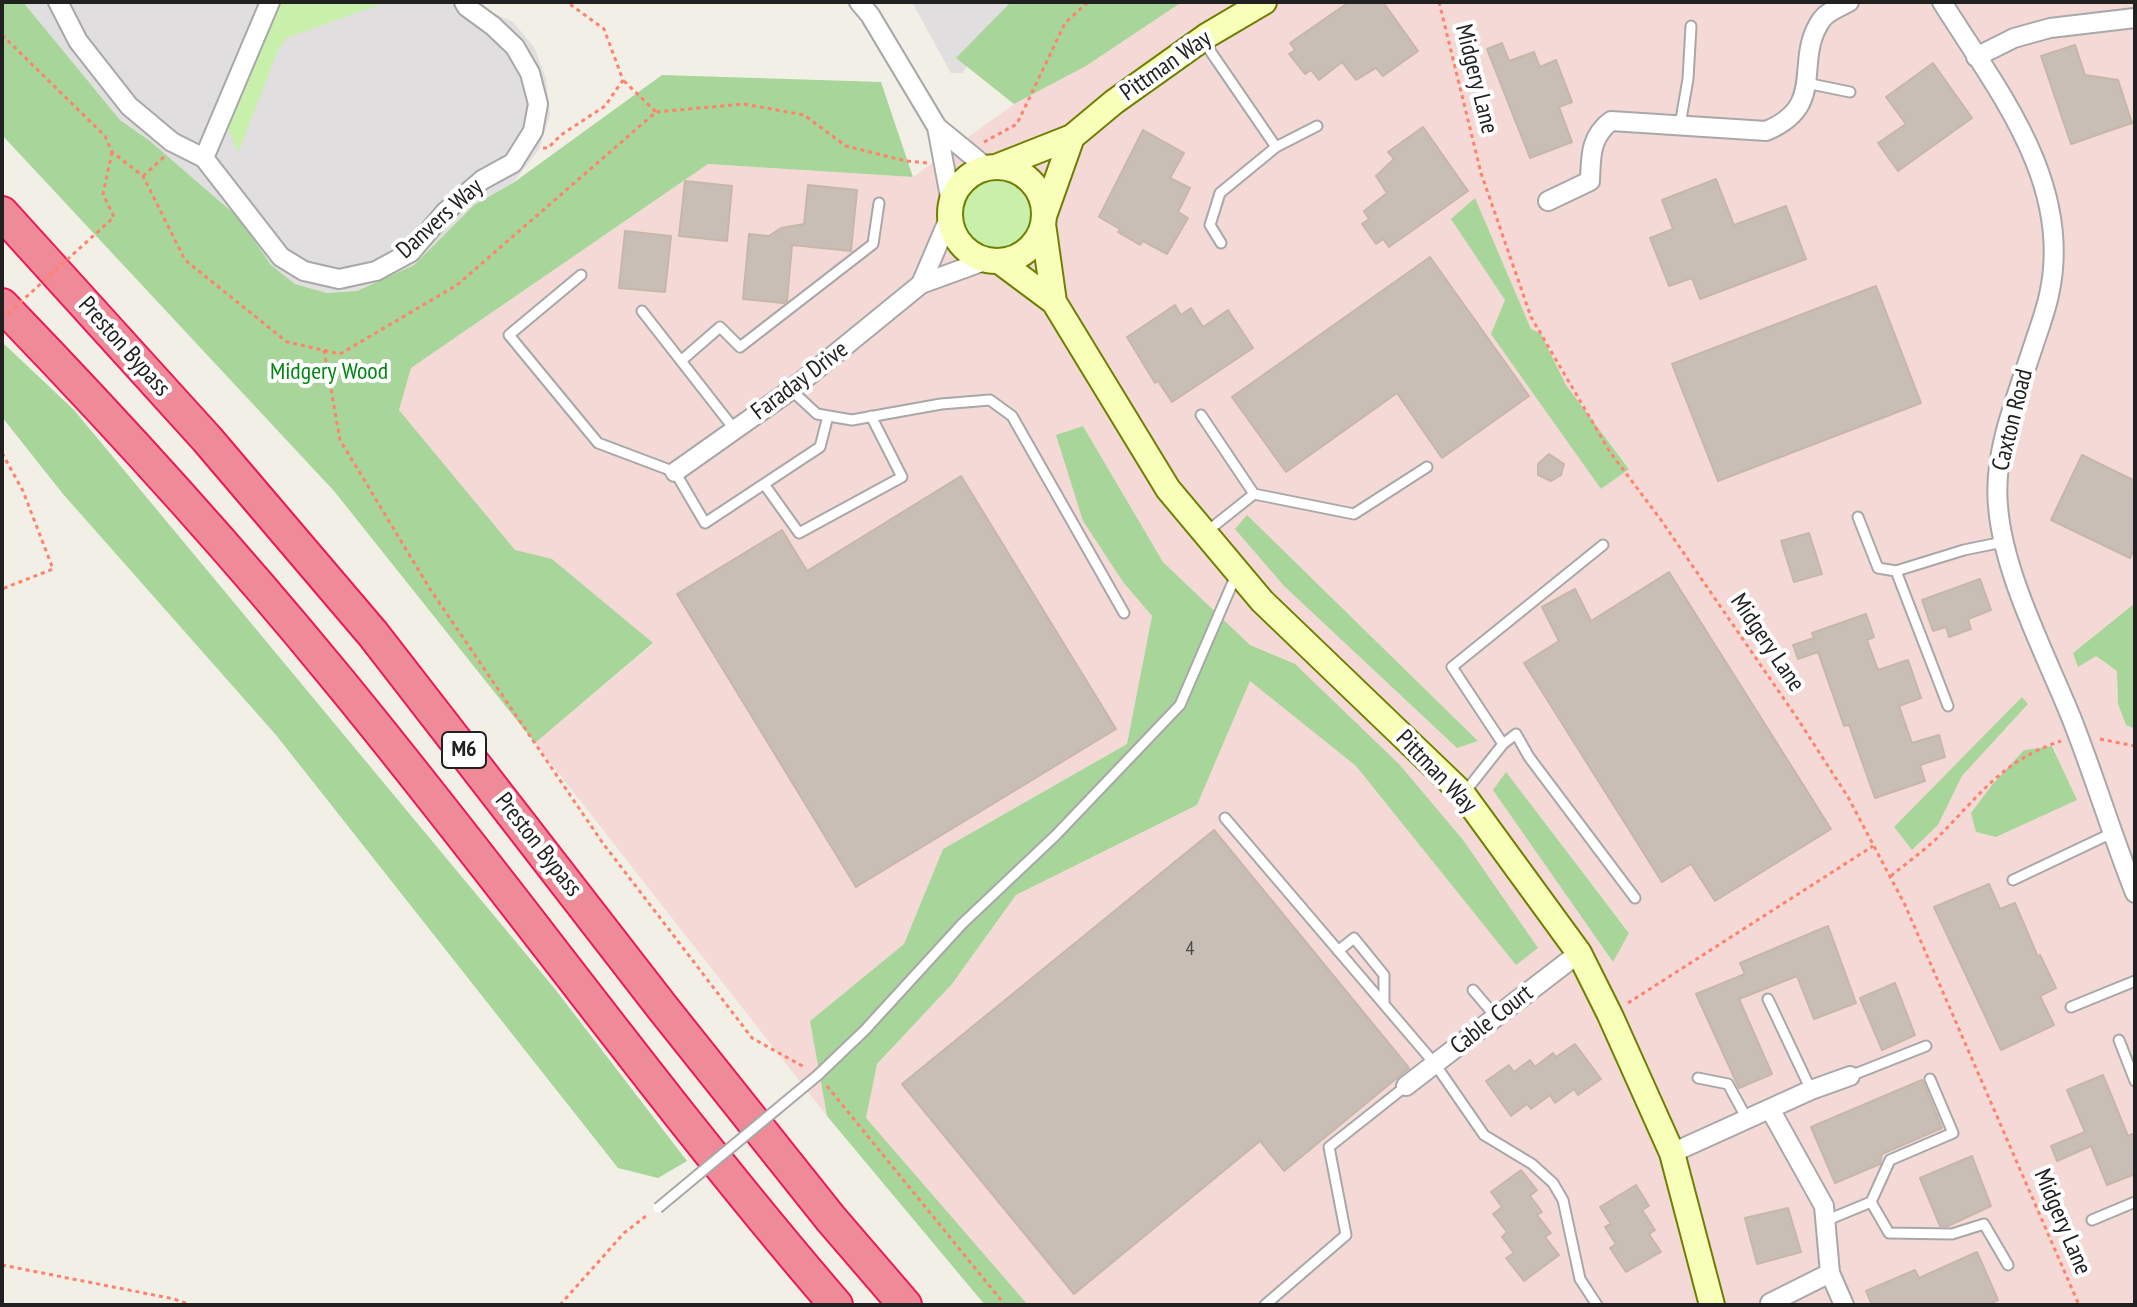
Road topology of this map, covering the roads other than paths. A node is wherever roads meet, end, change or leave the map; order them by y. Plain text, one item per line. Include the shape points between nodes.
1 (270, 2) edge
2 (464, 2) edge
3 (859, 2) edge
4 (1264, 2) edge
5 (1849, 2) edge
6 (1942, 2) edge
7 (65, 5) edge
8 (1821, 9) edge
9 (2135, 18) edge
10 (1691, 26) dead end
11 (1202, 39) junction
12 (1976, 57) junction
13 (1806, 83) junction
14 (1850, 92) dead end
15 (1680, 125) junction
16 (1317, 126) dead end
17 (937, 127) junction
18 (1072, 137) junction
19 (1276, 147) junction
20 (204, 158) junction
21 (991, 167) junction
22 (1548, 201) dead end
23 (879, 203) dead end
24 (950, 209) junction
25 (2, 213) edge
26 (1044, 220) junction
27 (1221, 243) dead end
28 (993, 260) junction
29 (581, 275) dead end
30 (921, 284) junction
31 (1054, 302) junction
32 (2, 305) edge
33 (642, 311) dead end
34 (682, 360) junction
35 (791, 390) junction
36 (1201, 415) dead end
37 (828, 416) junction
38 (871, 416) junction
39 (735, 430) junction
40 (1427, 467) dead end
41 (675, 472) junction
42 (764, 484) junction
43 (1254, 494) junction
44 (1858, 517) dead end
45 (1205, 533) junction
46 (2003, 542) junction
47 (1603, 545) dead end
48 (1896, 571) junction
49 (1237, 572) junction
50 (1124, 613) dead end
51 (1948, 706) dead end
52 (1503, 744) junction
53 (1463, 794) junction
54 (1225, 818) dead end
55 (2112, 833) junction
56 (2013, 880) dead end
57 (2135, 893) edge
58 (1635, 898) dead end
59 (1338, 951) junction
60 (1579, 953) junction
61 (2135, 981) edge
62 (1473, 990) dead end
63 (1768, 999) dead end
64 (1384, 1004) junction
65 (2071, 1007) dead end
66 (1496, 1017) junction
67 (2119, 1040) dead end
68 (1926, 1046) dead end
69 (1435, 1064) junction
70 (1850, 1076) joint
71 (1698, 1078) dead end
72 (1930, 1079) dead end
73 (2135, 1081) edge
74 (1406, 1086) joint
75 (1811, 1090) junction
76 (1770, 1109) junction
77 (1747, 1119) junction
78 (1672, 1153) junction
79 (1871, 1202) junction
80 (2135, 1202) edge
81 (658, 1208) road end
82 (2092, 1220) dead end
83 (1825, 1221) junction
84 (2008, 1265) dead end
85 (1830, 1273) junction
86 (1770, 1303) dead end
87 (836, 1305) edge
88 (905, 1305) edge
89 (1265, 1305) edge
90 (1597, 1305) edge
91 (1712, 1305) edge
92 (1844, 1305) edge

1 - 20 street
2 - 20 street, Danvers Way via 515,47 530,73 538,104 533,131 513,163 482,180 445,212 411,252 376,271 339,279 304,271 281,257
3 - 17 street
4 - 11 street, Pittman Way
5 - 8 street
6 - 12 street, Caxton Road
7 - 20 street, Danvers Way via 78,41 129,106 172,142
8 - 13 street
9 - 12 street via 2050,28
10 - 15 lane
11 - 18 street, Pittman Way
11 - 19 lane
12 - 46 street, Caxton Road via 2015,116 2038,164 2054,247 2050,294 1998,470
13 - 14 lane
13 - 15 street via 1795,114 1766,131
15 - 22 street via 1611,121 1592,144 1590,181
16 - 19 lane
17 - 21 street
17 - 24 street
18 - 21 street, Pittman Way
18 - 26 street, Pittman Way
19 - 27 lane via 1220,193 1210,225
21 - 24 street via 964,180
21 - 26 street via 1025,176 1042,201
23 - 34 lane via 873,244 740,347 720,327
24 - 28 street via 961,244
24 - 30 street, Faraday Drive
25 - 88 highway, Preston Bypass / M6 via 207,439 373,634 672,1020
26 - 28 street via 1027,250
26 - 31 street, Pittman Way
28 - 30 street, Faraday Drive
28 - 31 street, Pittman Way
29 - 41 lane via 509,335 598,443
30 - 35 street, Faraday Drive
31 - 45 street, Pittman Way via 1168,489
32 - 87 highway, M6 via 158,470 333,674
33 - 34 lane
34 - 39 lane
35 - 37 lane via 817,414
35 - 39 street, Faraday Drive
36 - 43 lane
37 - 38 lane
37 - 42 lane via 820,447
38 - 42 lane via 902,477 799,533
38 - 50 lane via 990,400 1012,416
39 - 41 street, Faraday Drive
40 - 43 lane via 1354,514
41 - 42 lane via 705,523
43 - 45 lane
44 - 48 lane via 1878,568
45 - 49 street, Pittman Way
46 - 48 lane
46 - 55 street, Caxton Road
47 - 52 lane via 1452,667
48 - 51 lane
49 - 53 street, Pittman Way
49 - 81 lane, bridge via 1180,705 962,924 865,1030
52 - 53 lane
52 - 58 lane via 1516,734
53 - 60 street, Pittman Way
54 - 59 lane
55 - 56 lane
55 - 57 street, Caxton Road
59 - 64 lane
59 - 64 lane via 1354,938 1384,975
60 - 66 street, Cable Court
60 - 78 street, Pittman Way
61 - 65 lane
62 - 66 lane
63 - 75 lane
64 - 69 lane
66 - 69 street, Cable Court
67 - 73 lane
68 - 70 lane
69 - 74 street, Cable Court
69 - 90 lane via 1484,1135 1553,1183 1563,1200 1580,1279
70 - 75 street
71 - 77 lane via 1728,1084
72 - 79 lane via 1953,1133 1890,1160
74 - 89 lane via 1329,1147 1346,1235
75 - 76 street
76 - 77 street
76 - 83 street via 1824,1206
77 - 78 street
78 - 91 street, Pittman Way
79 - 83 lane
79 - 84 lane via 1889,1233 1952,1234 1984,1224
80 - 82 lane
83 - 85 street
85 - 86 street
85 - 92 street

